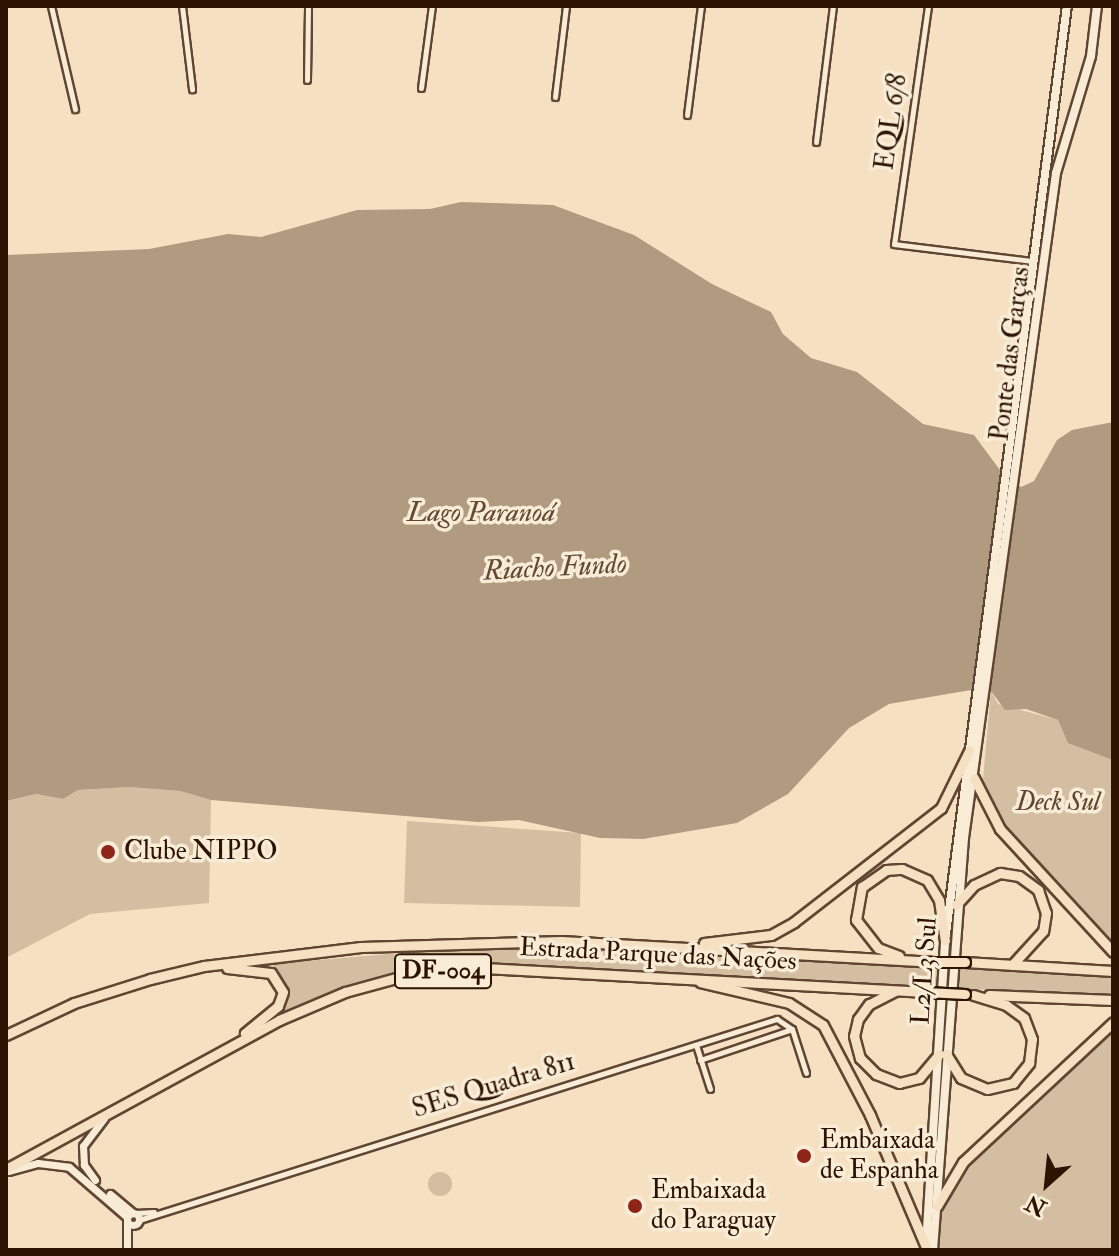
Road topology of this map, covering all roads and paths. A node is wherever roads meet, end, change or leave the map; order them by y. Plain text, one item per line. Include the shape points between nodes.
1 (51, 6) edge
2 (182, 6) edge
3 (308, 6) edge
4 (432, 6) edge
5 (566, 6) edge
6 (701, 6) edge
7 (833, 6) edge
8 (928, 6) edge
9 (1067, 6) edge
10 (1097, 6) edge
11 (307, 80) dead end
12 (421, 88) dead end
13 (192, 89) dead end
14 (555, 97) dead end
15 (75, 109) dead end
16 (687, 115) dead end
17 (816, 142) dead end
18 (1033, 261) junction
19 (1014, 451) junction
20 (976, 697) joint
21 (982, 712) joint
22 (969, 751) junction
23 (974, 778) junction
24 (956, 905) junction
25 (945, 941) junction
26 (667, 946) junction
27 (1113, 952) edge
28 (928, 962) junction
29 (1012, 965) junction
30 (204, 966) junction
31 (1113, 971) edge
32 (685, 978) junction
33 (897, 990) junction
34 (970, 994) junction
35 (1113, 1000) edge
36 (1113, 1022) edge
37 (792, 1029) junction
38 (6, 1035) edge
39 (696, 1045) junction
40 (227, 1048) junction
41 (942, 1054) junction
42 (700, 1060) junction
43 (806, 1073) dead end
44 (710, 1089) dead end
45 (104, 1118) junction
46 (6, 1170) edge
47 (937, 1206) junction
48 (133, 1218) junction
49 (928, 1249) edge
50 (127, 1250) edge

1 - 15 street
2 - 13 street
3 - 11 street
4 - 12 street
5 - 14 street
6 - 16 street
7 - 17 street
8 - 18 street, EQL 6/8 via 894,244
9 - 18 main road, Ponte das Garças
10 - 19 main road, Ponte das Garças via 1091,56 1056,173
18 - 19 main road, Ponte das Garças
19 - 20 main road, Ponte das Garças
19 - 21 main road, Ponte das Garças
20 - 22 main road, L2/L3 Sul
21 - 23 main road, L2/L3 Sul
22 - 25 main road, L2/L3 Sul
22 - 26 highway via 941,808 782,930 754,939
23 - 24 main road, L2/L3 Sul
23 - 27 highway via 1000,829
24 - 29 highway via 974,885 1000,873 1019,876 1038,890 1046,913 1043,931
24 - 41 main road, L2/L3 Sul
25 - 28 highway via 939,900 919,874 886,870 862,887 856,920 870,941 888,953
25 - 41 main road, L2/L3 Sul
26 - 28 highway, Estrada Parque das Nações / DF-004
26 - 30 highway, Estrada Parque das Nações / DF-004 via 440,942
28 - 29 highway, Estrada Parque das Nações / DF-004, bridge
29 - 31 highway, Estrada Parque das Nações / DF-004
30 - 38 highway, Estrada Parque das Nações / DF-004 via 103,992
30 - 40 highway via 271,973 283,992 278,1006
32 - 33 highway, Estrada Parque das Nações / DF-004
32 - 40 highway, Estrada Parque das Nações / DF-004 via 484,968 403,976 298,1011
32 - 49 highway via 789,1003 823,1025 910,1201
33 - 34 highway, Estrada Parque das Nações / DF-004, bridge
33 - 41 highway via 869,1004 858,1019 854,1036 860,1058 876,1074 899,1083 919,1078
34 - 35 highway, Estrada Parque das Nações / DF-004
34 - 41 highway via 1006,1005 1024,1018 1032,1039 1029,1063 1013,1083 987,1089 961,1078
36 - 47 highway via 963,1162
37 - 39 street, SES Quadra 811 via 777,1019
37 - 42 street
37 - 43 street
39 - 42 street
39 - 48 street, SES Quadra 811
40 - 45 highway, Estrada Parque das Nações / DF-004
41 - 47 main road, L2/L3 Sul
41 - 49 main road, L2/L3 Sul
42 - 44 street
45 - 46 highway, Estrada Parque das Nações / DF-004
45 - 48 street via 83,1146 84,1165
46 - 48 street via 38,1163 69,1167
47 - 49 main road, L2/L3 Sul
48 - 50 street

